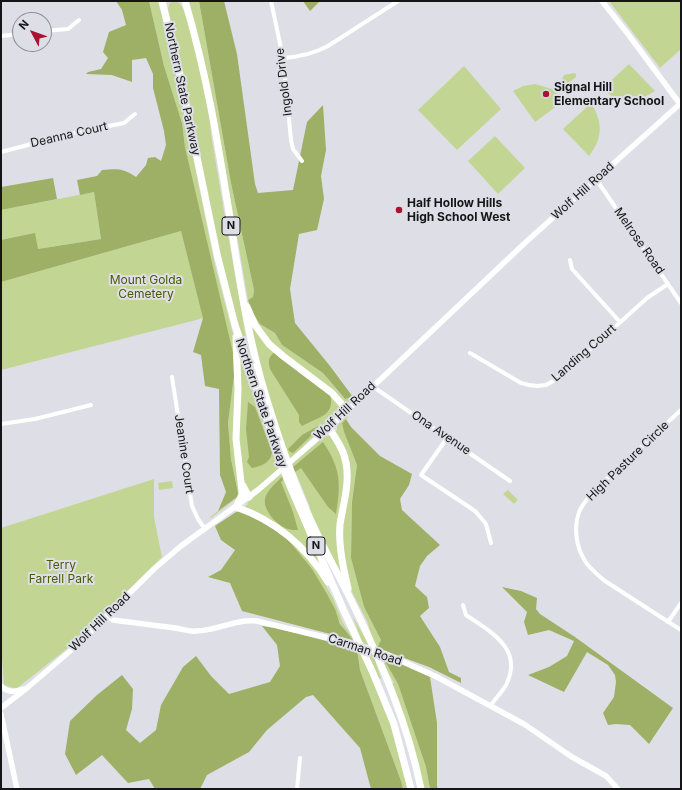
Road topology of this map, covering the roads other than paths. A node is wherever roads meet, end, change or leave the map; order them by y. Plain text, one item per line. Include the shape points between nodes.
1 (164, 1) edge
2 (185, 1) edge
3 (271, 1) edge
4 (398, 1) edge
5 (602, 1) edge
6 (79, 20) dead end
7 (52, 31) edge
8 (12, 35) edge
9 (1, 36) edge
10 (283, 58) junction
11 (681, 104) edge
12 (134, 114) dead end
13 (1, 152) edge
14 (302, 161) dead end
15 (596, 179) junction
16 (570, 260) dead end
17 (668, 284) junction
18 (242, 295) junction
19 (681, 303) edge
20 (620, 322) junction
21 (235, 325) junction
22 (470, 353) dead end
23 (172, 377) dead end
24 (372, 386) junction
25 (91, 405) dead end
26 (347, 410) junction
27 (681, 410) edge
28 (1, 424) edge
29 (328, 428) junction
30 (447, 438) junction
31 (281, 453) junction
32 (290, 478) junction
33 (510, 481) dead end
34 (241, 482) junction
35 (249, 497) junction
36 (236, 507) junction
37 (205, 529) junction
38 (491, 543) dead end
39 (681, 603) edge
40 (353, 604) junction
41 (463, 605) dead end
42 (344, 611) junction
43 (107, 615) junction
44 (668, 622) junction
45 (681, 630) edge
46 (1, 686) edge
47 (27, 688) junction
48 (491, 705) junction
49 (1, 708) edge
50 (1, 714) edge
51 (1, 728) edge
52 (5, 733) junction
53 (300, 758) dead end
54 (17, 789) edge
55 (297, 789) edge
56 (411, 789) edge
57 (421, 789) edge
58 (618, 789) edge

1 - 21 highway, Northern State Parkway / N via 217,254
2 - 18 highway, Northern State Parkway / N via 208,91
3 - 10 street, Ingold Drive
4 - 10 street via 317,52
5 - 11 street
6 - 7 street via 68,29
8 - 9 street
10 - 14 street, Ingold Drive via 291,140
11 - 15 street, Wolf Hill Road
12 - 13 street, Deanna Court via 124,123 49,138
15 - 17 street, Melrose Road
15 - 24 street, Wolf Hill Road
16 - 20 street via 572,269
17 - 19 street, Melrose Road
17 - 20 street, Landing Court via 647,298
18 - 26 highway via 255,325 269,344 332,393
18 - 31 highway, Northern State Parkway / N via 253,352
20 - 22 street, Landing Court via 563,374 546,385 521,383
21 - 31 highway, Northern State Parkway / N
21 - 34 highway via 238,389 236,439
23 - 37 street, Jeanine Court via 192,506
24 - 26 street, Wolf Hill Road
24 - 30 street, Ona Avenue
25 - 28 street via 36,419
26 - 29 street, Wolf Hill Road
27 - 44 street, High Pasture Circle via 587,499 576,525 580,551 594,573
29 - 35 street, Wolf Hill Road
29 - 40 highway via 340,446 346,463 347,483 340,526 341,554
30 - 33 street, Ona Avenue
30 - 38 street via 421,475 475,511 486,524
31 - 32 highway, Northern State Parkway / N
32 - 40 highway, Northern State Parkway / N
32 - 42 highway, Northern State Parkway / N
34 - 35 highway
34 - 36 highway via 242,495
35 - 36 street, Wolf Hill Road
36 - 37 street, Wolf Hill Road
36 - 42 highway via 268,521 294,539 314,560
37 - 43 street, Wolf Hill Road via 154,569
39 - 44 street
40 - 57 highway, Northern State Parkway / N via 383,670 402,721
41 - 48 street via 466,615 497,636 508,651 510,663 506,685
42 - 56 highway, Northern State Parkway / N via 394,724
43 - 47 street, Wolf Hill Road via 76,646
43 - 48 street, Carman Road via 113,620 194,632 207,631 234,622 257,621 386,654
44 - 45 street, High Pasture Circle
46 - 47 street via 9,692
47 - 49 street, Wolf Hill Road
48 - 58 street, Carman Road via 606,776
50 - 52 street
51 - 52 street
52 - 54 street
53 - 55 street

